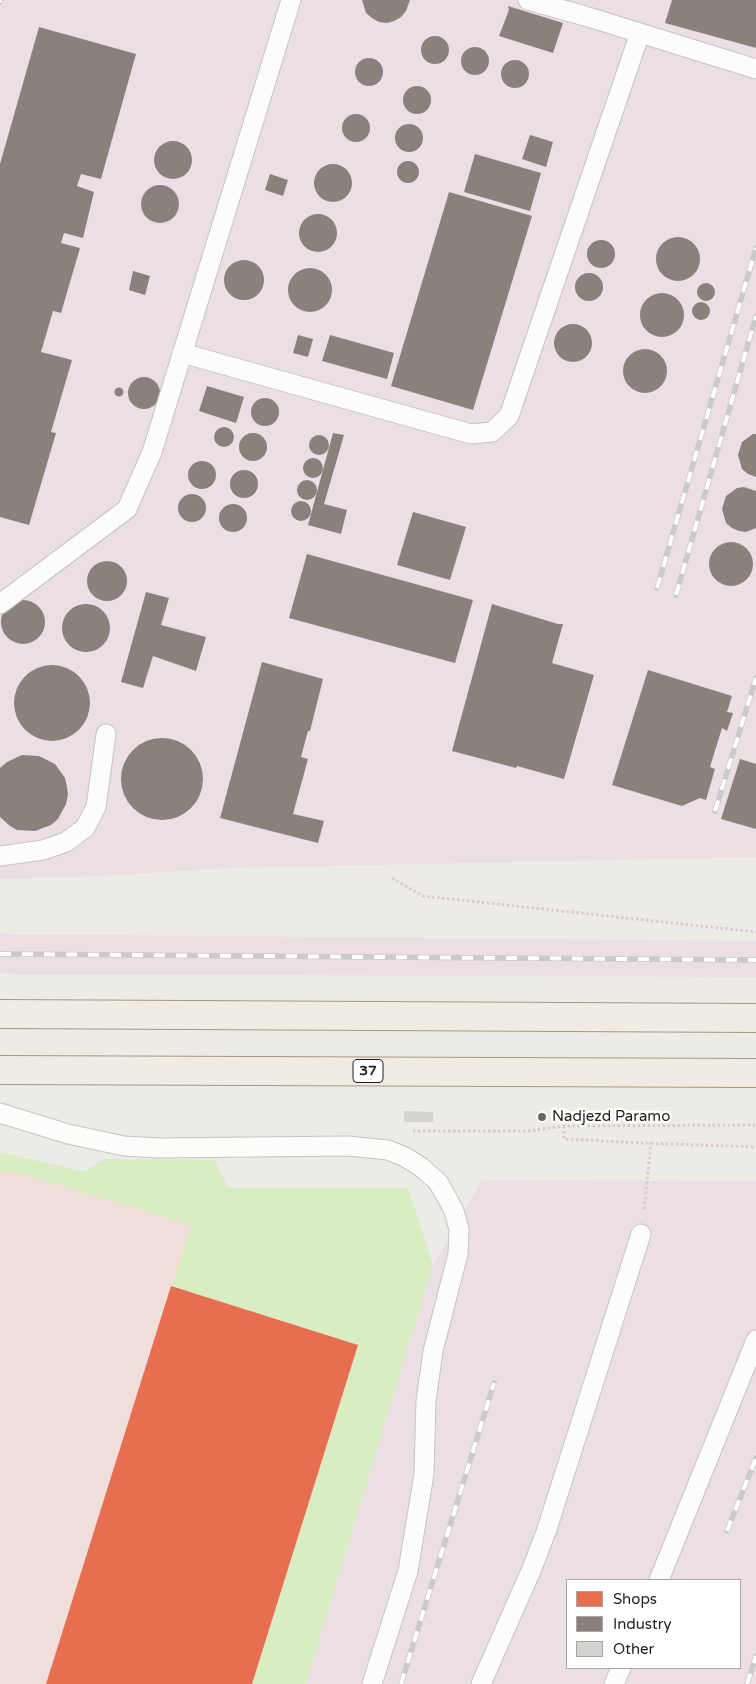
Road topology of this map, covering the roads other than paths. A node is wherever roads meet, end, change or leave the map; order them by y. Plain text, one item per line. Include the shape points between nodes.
1 (291, 0) edge
2 (528, 0) edge
3 (587, 8) edge
4 (640, 33) junction
5 (756, 69) edge
6 (182, 352) junction
7 (0, 604) edge
8 (106, 734) dead end
9 (0, 856) edge
10 (0, 1014) edge
11 (756, 1018) edge
12 (0, 1070) edge
13 (756, 1073) edge
14 (0, 1113) edge
15 (641, 1234) road end
16 (756, 1340) edge
17 (659, 1579) edge
18 (621, 1669) edge
19 (372, 1684) edge
20 (481, 1684) edge
21 (614, 1684) edge

1 - 6 lane
2 - 3 lane
3 - 4 lane
4 - 5 lane
4 - 6 lane via 510,416 492,432 470,434
6 - 7 lane via 152,452 127,509
8 - 9 lane via 96,807 85,828 66,842 43,850
10 - 11 main road
12 - 13 main road, 37
14 - 19 lane via 68,1134 124,1146 348,1146 388,1150 421,1167 438,1182 454,1211 459,1229 458,1254 433,1351 426,1401 424,1474 408,1572
15 - 20 lane via 547,1529
16 - 17 lane
18 - 21 lane

